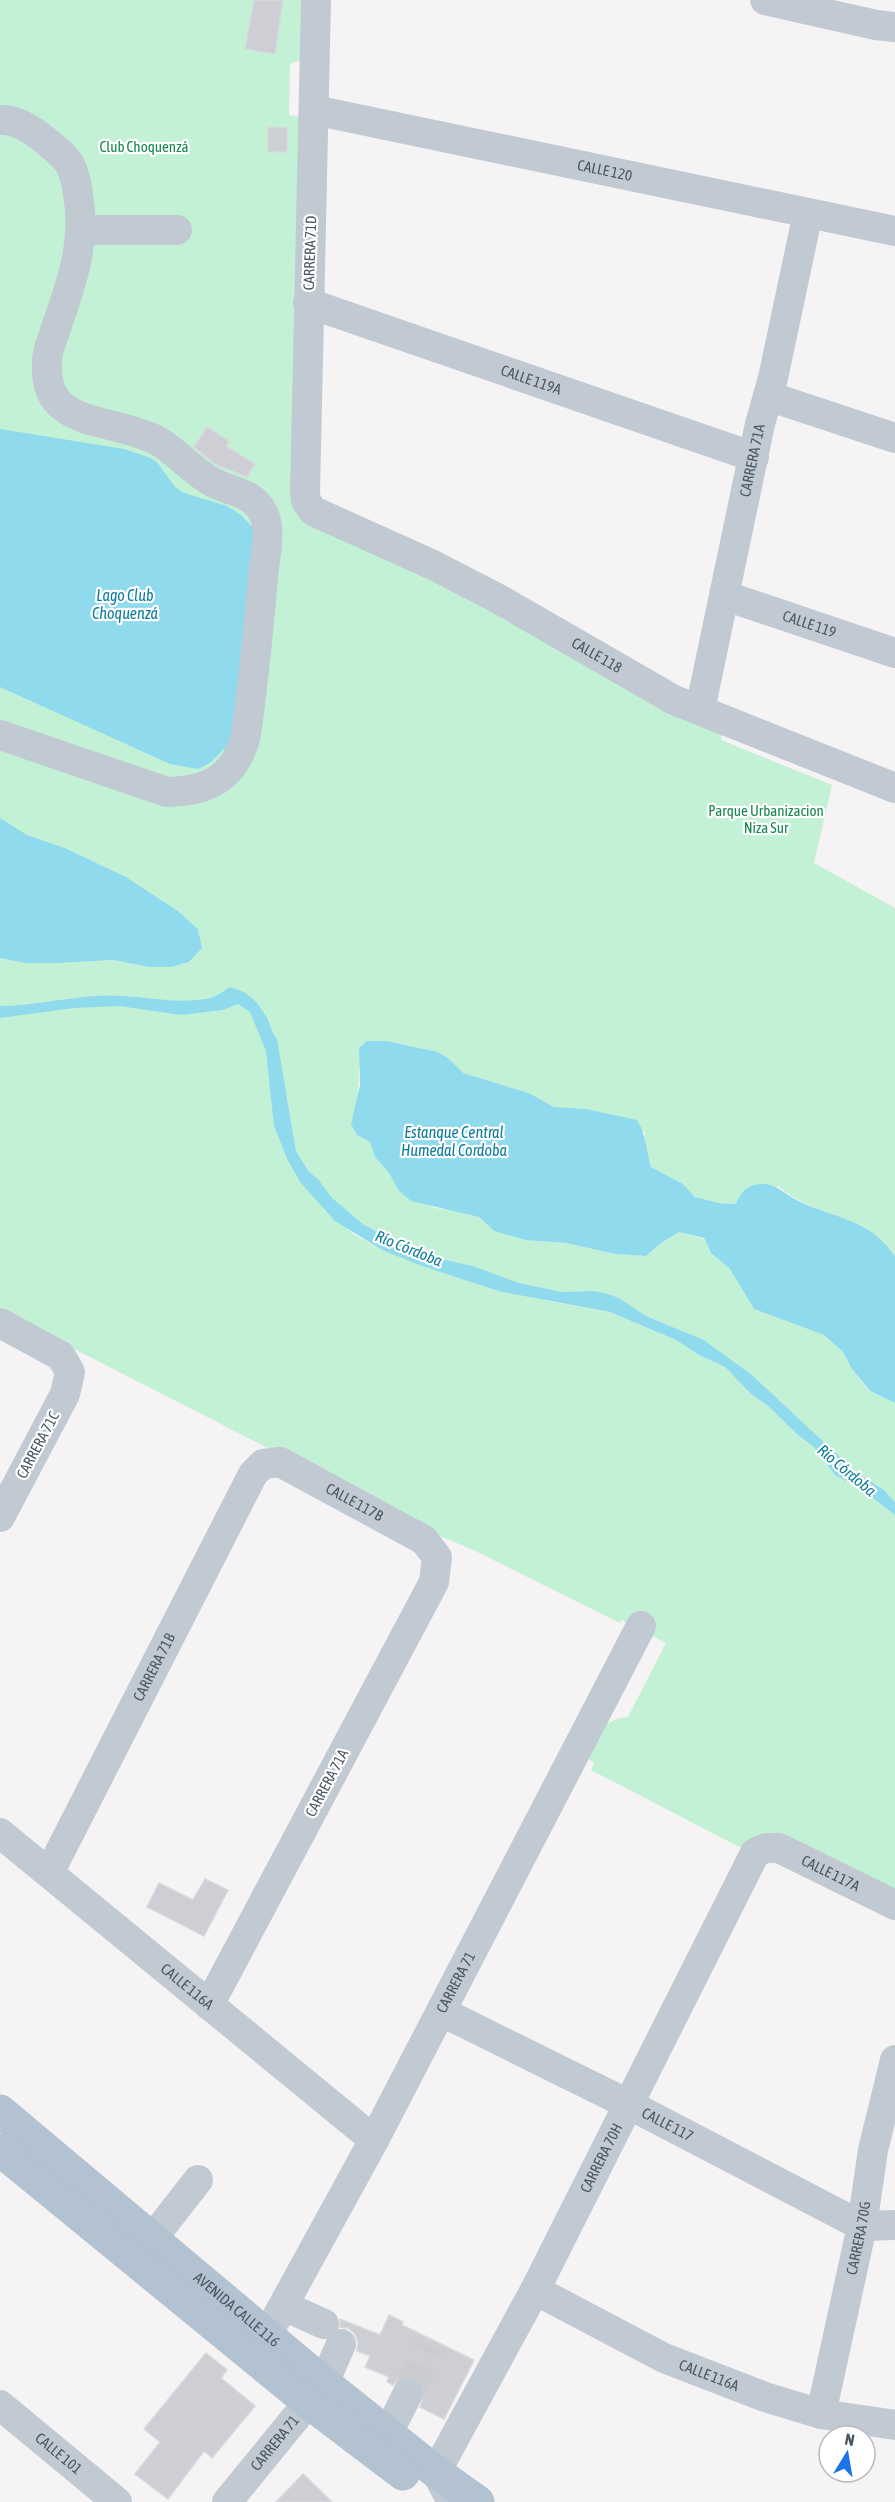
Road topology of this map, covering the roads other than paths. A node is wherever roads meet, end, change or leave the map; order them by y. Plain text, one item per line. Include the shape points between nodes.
1 (316, 0) edge
2 (765, 0) edge
3 (895, 27) edge
4 (314, 110) junction
5 (0, 120) edge
6 (808, 213) junction
7 (82, 230) junction
8 (177, 230) dead end
9 (895, 231) edge
10 (308, 303) junction
11 (768, 396) junction
12 (895, 438) edge
13 (754, 457) junction
14 (308, 506) joint
15 (726, 596) junction
16 (895, 653) edge
17 (700, 710) junction
18 (0, 735) edge
19 (895, 788) edge
20 (0, 1323) edge
21 (263, 1464) joint
22 (0, 1517) edge
23 (436, 1557) joint
24 (640, 1626) dead end
25 (0, 1833) edge
26 (766, 1848) joint
27 (48, 1873) junction
28 (895, 1905) edge
29 (209, 2005) junction
30 (442, 2012) junction
31 (895, 2060) edge
32 (628, 2104) junction
33 (0, 2111) edge
34 (374, 2140) junction
35 (0, 2150) edge
36 (198, 2180) dead end
37 (895, 2225) edge
38 (862, 2226) junction
39 (152, 2239) junction
40 (535, 2290) junction
41 (284, 2306) junction
42 (267, 2335) junction
43 (316, 2393) junction
44 (408, 2393) tunnel mouth
45 (0, 2405) edge
46 (821, 2414) junction
47 (895, 2425) edge
48 (388, 2433) junction
49 (440, 2487) edge
50 (231, 2500) edge
51 (117, 2502) edge
52 (453, 2502) edge
53 (478, 2502) edge

1 - 4 street, CARRERA 71D
2 - 3 street
4 - 6 street, CALLE 120
4 - 10 street, CARRERA 71D
5 - 7 street via 39,135 71,166
6 - 9 street, CALLE 120
6 - 11 street, CARRERA 71A
7 - 8 street
7 - 18 street via 75,267 48,352 46,368 51,391 59,404 88,421 157,441 196,473 254,500 264,513 266,544 246,735 242,751 227,774 206,787 167,792
10 - 13 street, CALLE 119A
10 - 14 street, CARRERA 71D
11 - 12 street
11 - 13 street, CARRERA 71A
13 - 15 street, CARRERA 71A
14 - 17 street, CALLE 118 via 497,598 674,700
15 - 16 street, CALLE 119
15 - 17 street, CARRERA 71A
17 - 19 street, CALLE 118
20 - 22 street, CARRERA 71C via 61,1356 70,1371 65,1394
21 - 23 street, CALLE 117B via 280,1462 301,1473 424,1540
21 - 27 street, CARRERA 71B via 253,1474
23 - 29 street, CARRERA 71A via 434,1582
24 - 30 street, CARRERA 71
25 - 27 street, CALLE 116A
26 - 28 street, CALLE 117A via 779,1848
26 - 32 street, CARRERA 70H via 755,1853
27 - 29 street, CALLE 116A
29 - 34 street, CALLE 116A
30 - 32 street, CALLE 117
30 - 34 street, CARRERA 71
31 - 38 street, CARRERA 70G via 873,2150
32 - 38 street, CALLE 117
32 - 40 street, CARRERA 70H
33 - 39 main road, AVENIDA CALLE 116
34 - 41 street, CARRERA 71
35 - 43 main road, AVENIDA CALLE 116
36 - 39 street
37 - 38 street, CALLE 117
38 - 46 street, CARRERA 70G
39 - 42 main road, AVENIDA CALLE 116
40 - 46 street, CALLE 116A via 664,2358
40 - 49 street, CARRERA 70H
41 - 42 street, CARRERA 71
41 - 43 street, CARRERA 71 via 333,2334
42 - 43 main road, AVENIDA CALLE 116
43 - 48 main road, AVENIDA CALLE 116
43 - 49 main road, AVENIDA CALLE 116
43 - 50 street, CARRERA 71
44 - 48 street
45 - 51 street, CALLE 101
46 - 47 street, CALLE 116A
48 - 49 main road, AVENIDA CALLE 116
49 - 52 street
49 - 53 main road, AVENIDA CALLE 116

